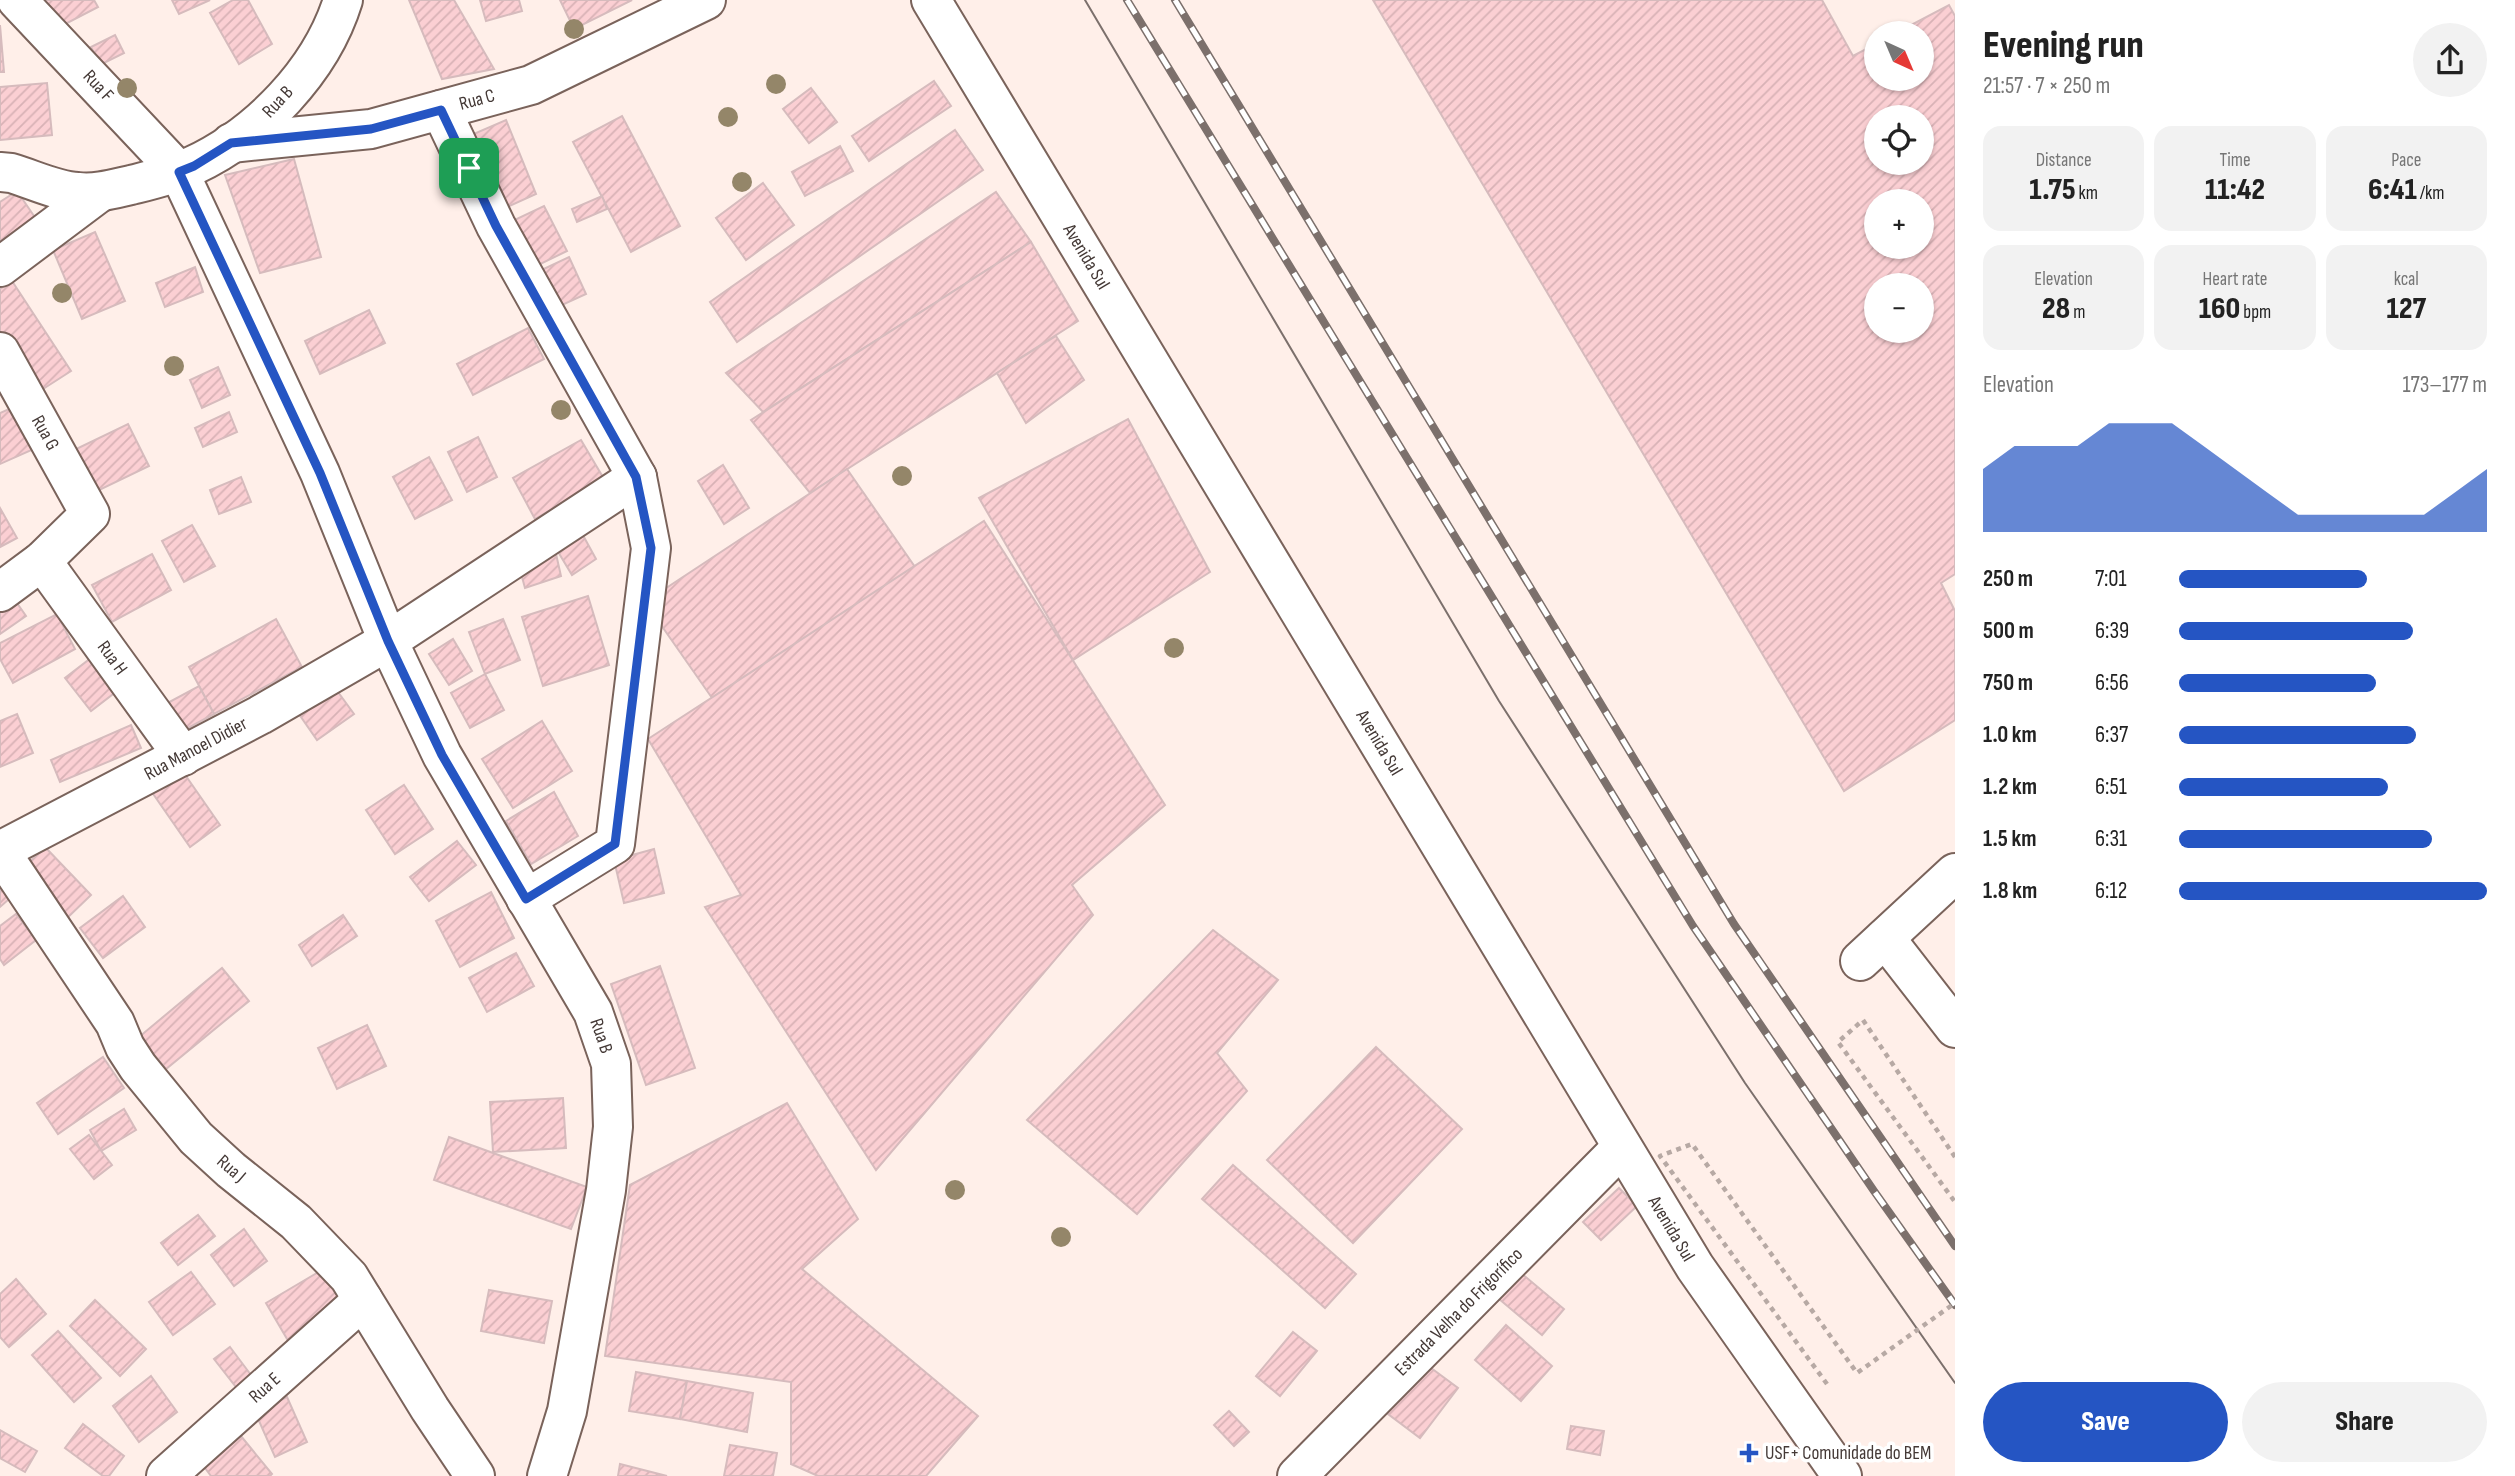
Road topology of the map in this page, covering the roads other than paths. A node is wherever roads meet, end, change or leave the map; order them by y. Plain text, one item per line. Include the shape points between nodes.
1 (17, 0) edge
2 (343, 0) edge
3 (706, 0) edge
4 (932, 0) edge
5 (441, 110) junction
6 (231, 143) junction
7 (0, 172) edge
8 (179, 172) junction
9 (100, 192) junction
10 (0, 267) edge
11 (0, 352) edge
12 (636, 477) junction
13 (42, 561) junction
14 (0, 592) edge
15 (388, 641) junction
16 (183, 756) junction
17 (0, 851) edge
18 (1955, 873) edge
19 (526, 899) junction
20 (1955, 1028) edge
21 (1622, 1147) junction
22 (363, 1300) junction
23 (166, 1476) edge
24 (475, 1476) edge
25 (547, 1476) edge
26 (1297, 1476) edge
27 (1842, 1476) edge

1 - 8 street, Rua F
2 - 6 street, Rua B via 337,22 311,66 265,117
3 - 5 street, Rua C via 531,85
4 - 21 street, Avenida Sul
5 - 6 street, Rua C via 371,129
5 - 12 street via 496,226
6 - 8 street, Rua B
7 - 9 street, Rua B via 76,192
8 - 9 street, Rua B
8 - 15 street, Rua B via 320,473
9 - 10 street
11 - 13 street, Rua G via 90,514
12 - 15 street
12 - 19 street via 651,548 615,844
13 - 14 street
13 - 16 street, Rua H
15 - 16 street, Rua Manoel Didier
15 - 19 street, Rua B via 442,755
16 - 17 street, Rua Manoel Didier
17 - 22 street, Rua J via 115,1023 138,1067 179,1120 230,1170 296,1222 349,1277
18 - 20 street via 1873,950
19 - 25 street, Rua B via 593,1012 611,1064 613,1127 606,1190 567,1411
21 - 26 street, Estrada Velha do Frigorífico
21 - 27 street, Avenida Sul via 1695,1267
22 - 23 street, Rua E
22 - 24 street, Rua J

